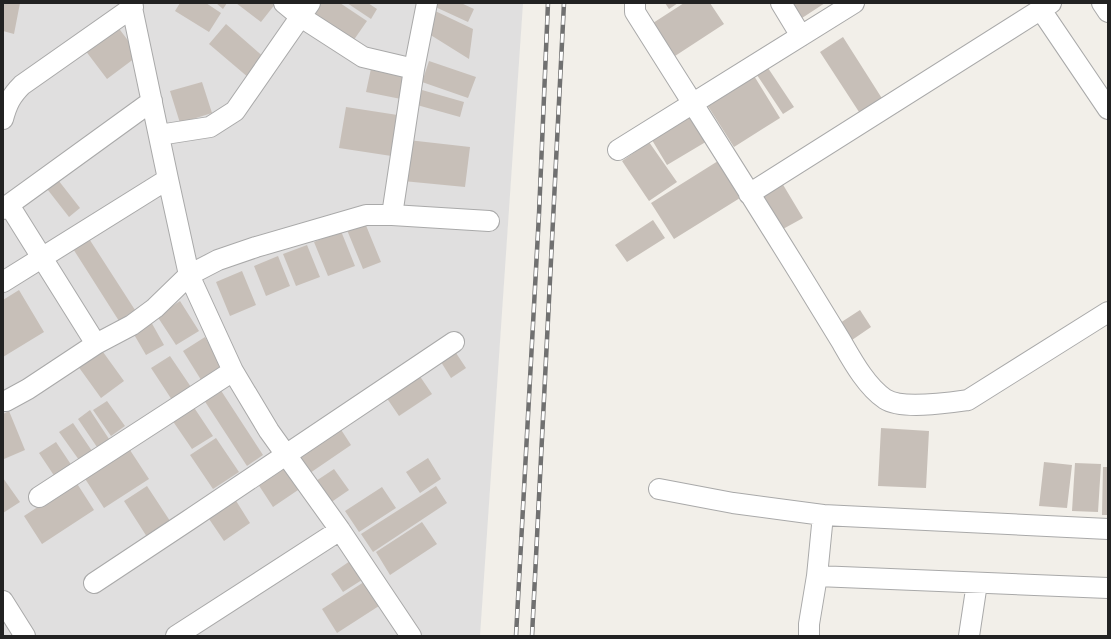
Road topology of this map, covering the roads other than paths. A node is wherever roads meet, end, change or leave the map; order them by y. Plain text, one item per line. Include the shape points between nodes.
1 (284, 3) edge
2 (427, 3) edge
3 (635, 3) edge
4 (781, 3) edge
5 (854, 3) edge
6 (1102, 3) edge
7 (132, 5) edge
8 (1046, 6) edge
9 (306, 10) edge
10 (1108, 12) edge
11 (801, 36) junction
12 (414, 70) junction
13 (152, 101) junction
14 (693, 104) junction
15 (1108, 110) edge
16 (3, 119) edge
17 (159, 135) junction
18 (618, 150) dead end
19 (168, 179) junction
20 (749, 194) junction
21 (6, 207) edge
22 (392, 215) junction
23 (489, 221) dead end
24 (41, 258) junction
25 (188, 275) junction
26 (3, 282) edge
27 (1108, 312) edge
28 (454, 342) dead end
29 (96, 344) junction
30 (233, 371) junction
31 (3, 401) edge
32 (286, 455) junction
33 (658, 489) dead end
34 (39, 497) dead end
35 (823, 515) junction
36 (1108, 529) edge
37 (340, 530) junction
38 (817, 576) junction
39 (94, 583) dead end
40 (977, 583) junction
41 (1108, 588) edge
42 (3, 601) edge
43 (25, 636) edge
44 (176, 636) edge
45 (411, 636) edge
46 (809, 636) edge
47 (968, 636) edge

1 - 9 street
2 - 12 street
3 - 14 street via 634,12
4 - 11 street
5 - 11 street
6 - 10 street
7 - 13 street
7 - 16 street via 22,85 12,95
8 - 15 street
8 - 20 street
9 - 12 street via 363,57
9 - 17 street via 235,111 210,127
11 - 14 street
12 - 22 street
13 - 17 street
13 - 21 street
14 - 18 street
14 - 20 street
17 - 19 street
19 - 24 street
19 - 25 street
20 - 27 street via 861,372 876,392 886,400 907,406 968,400
21 - 24 street
22 - 23 street
22 - 25 street via 366,215 256,247 218,260
24 - 26 street
24 - 29 street
25 - 29 street via 155,308 132,325
25 - 30 street
28 - 32 street
29 - 31 street via 28,390
30 - 32 street
30 - 34 street
32 - 37 street
32 - 39 street
33 - 35 street via 733,503
35 - 36 street
35 - 38 street
37 - 44 street
37 - 45 street
38 - 40 street
38 - 46 street
40 - 41 street
40 - 47 street
42 - 43 street

